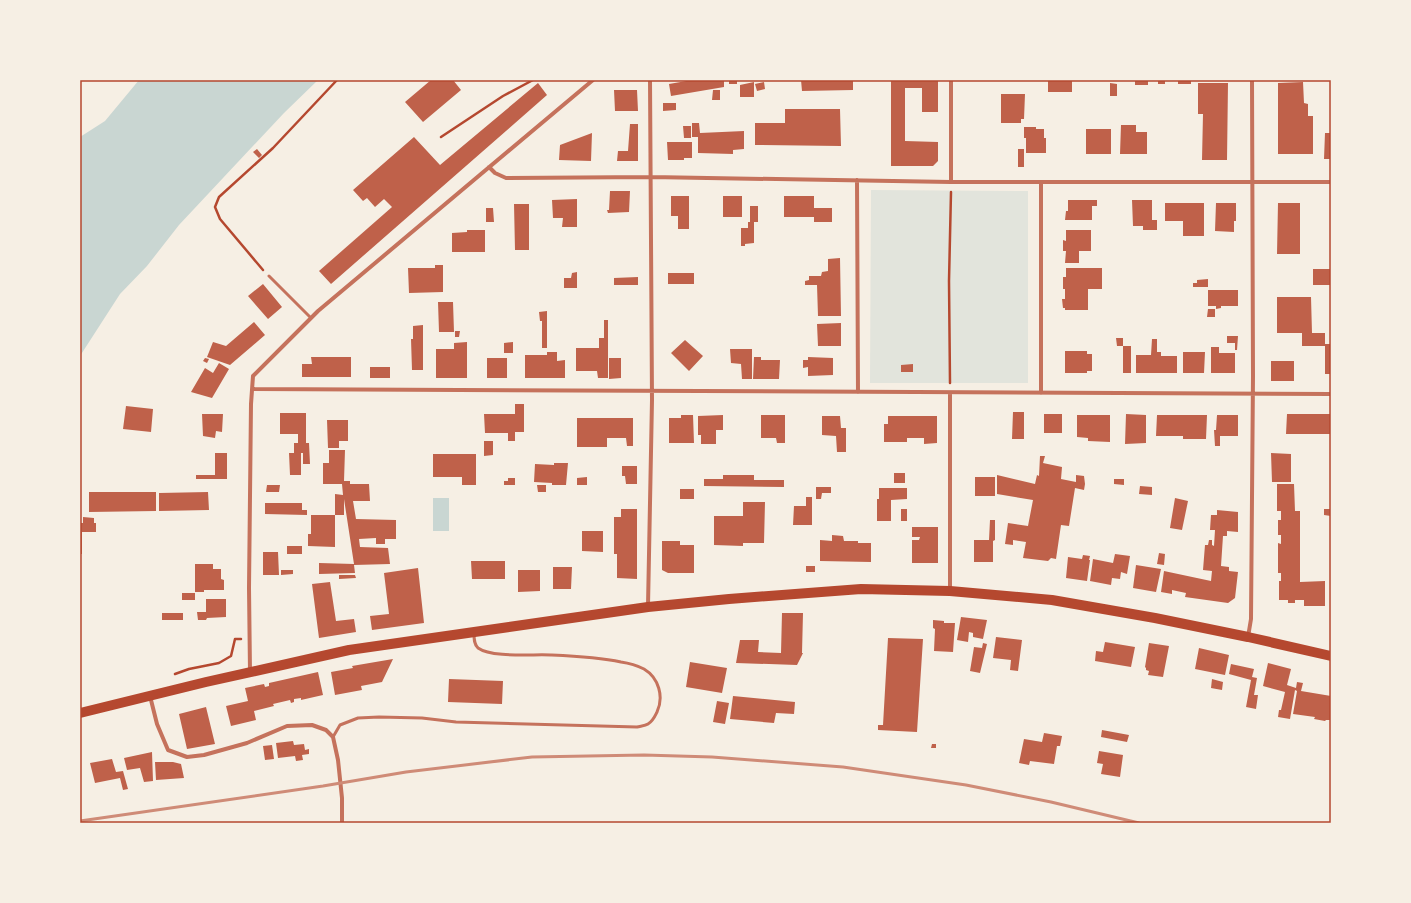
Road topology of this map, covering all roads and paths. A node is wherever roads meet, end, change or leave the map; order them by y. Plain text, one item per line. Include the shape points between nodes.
1 (337, 80) edge
2 (533, 80) edge
3 (593, 80) edge
4 (650, 80) edge
5 (951, 80) edge
6 (1252, 80) edge
7 (441, 137) dead end
8 (489, 168) junction
9 (650, 177) junction
10 (857, 180) junction
11 (951, 182) junction
12 (1041, 182) junction
13 (1331, 182) edge
14 (1252, 183) junction
15 (268, 276) joint
16 (311, 318) junction
17 (252, 389) junction
18 (652, 391) junction
19 (858, 392) junction
20 (950, 393) junction
21 (1041, 393) junction
22 (1252, 394) junction
23 (1331, 394) edge
24 (950, 591) junction
25 (648, 607) junction
26 (474, 633) junction
27 (1248, 637) junction
28 (249, 639) junction
29 (1331, 656) edge
30 (250, 672) junction
31 (169, 677) dead end
32 (150, 696) junction
33 (80, 713) edge
34 (333, 736) junction
35 (342, 823) edge

1 - 15 path via 273,148 219,197 215,207 220,219
2 - 7 path via 503,96
3 - 8 street
4 - 9 street
5 - 11 street
6 - 14 street
8 - 9 street via 506,178
8 - 16 street
9 - 10 street
9 - 18 street
10 - 11 street
10 - 19 street
11 - 12 street
11 - 20 path
12 - 14 street
12 - 21 street
13 - 14 street
14 - 22 street
15 - 16 lane
16 - 17 street via 253,376
17 - 18 street
17 - 28 street
18 - 19 street
18 - 25 street
19 - 20 street
20 - 21 street
20 - 24 street
21 - 22 street
22 - 23 street
22 - 27 street via 1251,619
24 - 25 main road via 861,589
24 - 27 main road via 1052,600
25 - 26 main road
26 - 30 main road via 349,650
26 - 34 lane via 475,644 486,652 583,657 621,662 644,670 655,680 661,694 655,717 648,724 637,727 456,722 422,718 358,718 340,725
27 - 29 main road
28 - 30 street
28 - 31 path via 235,639 232,656 219,663 189,669
30 - 32 main road
32 - 33 main road
32 - 34 street via 157,724 168,750 187,757 247,743 287,726 312,725 326,730
34 - 35 street via 342,798

